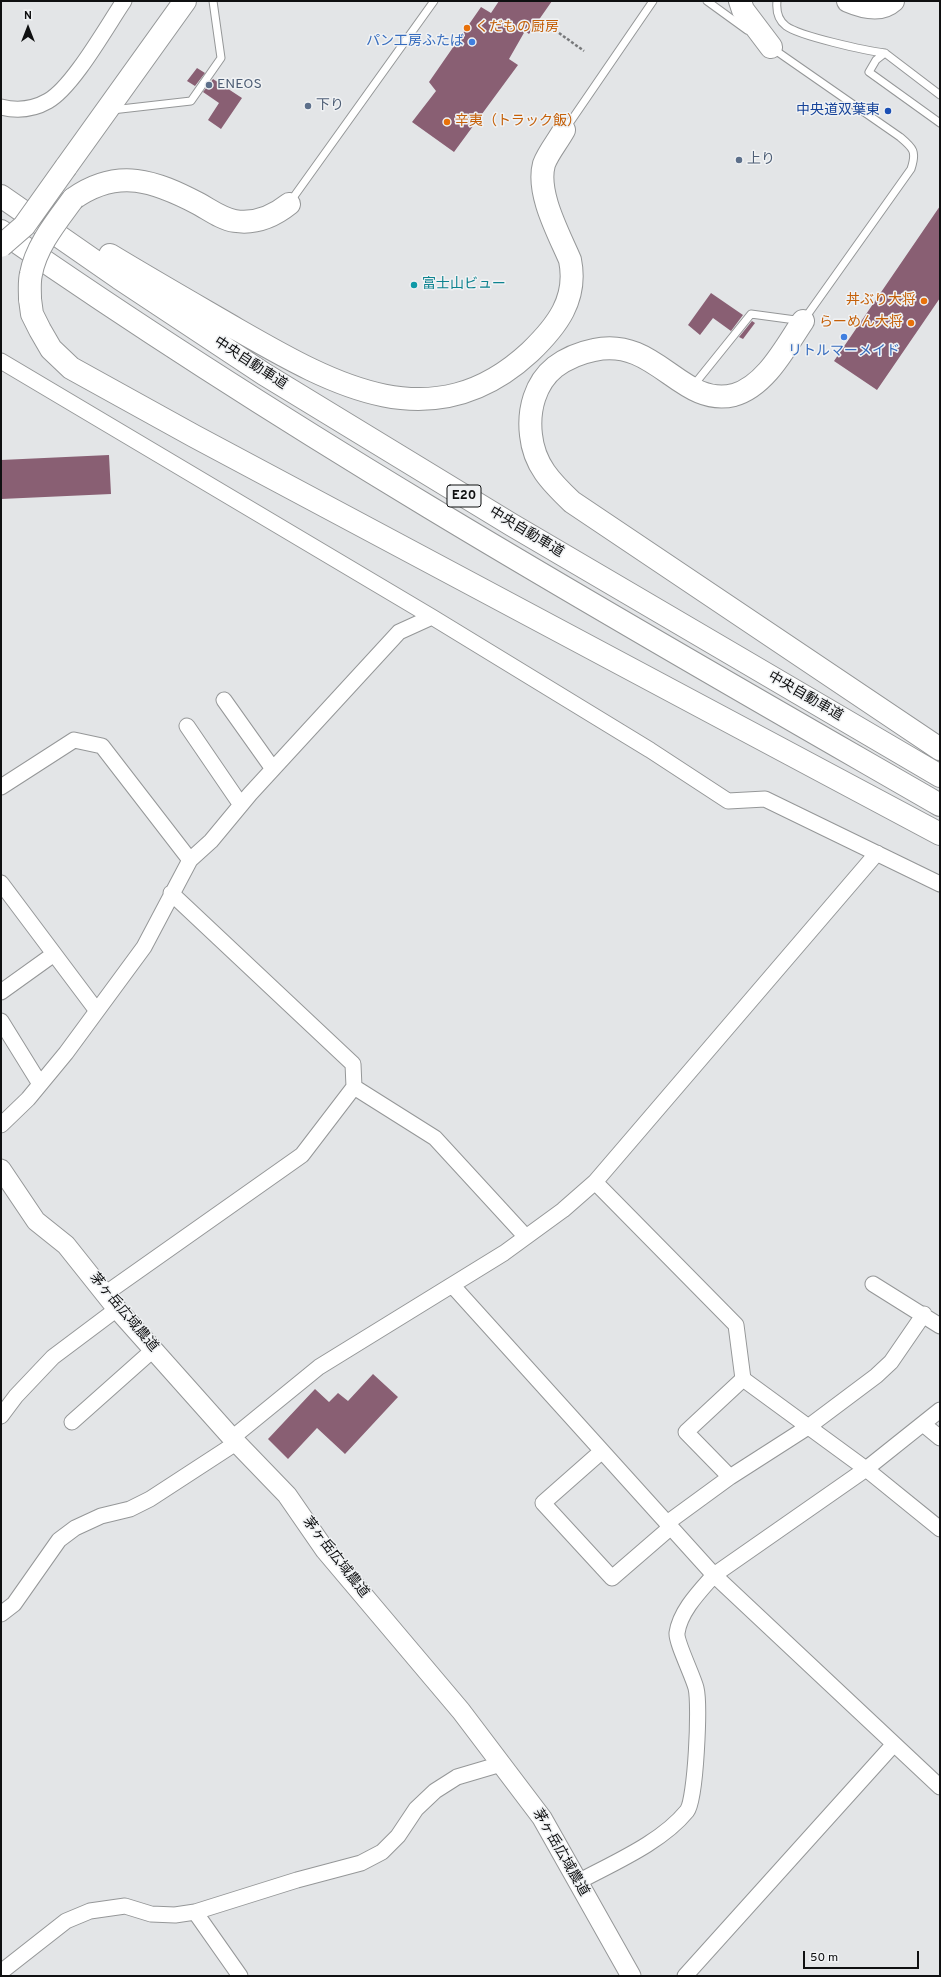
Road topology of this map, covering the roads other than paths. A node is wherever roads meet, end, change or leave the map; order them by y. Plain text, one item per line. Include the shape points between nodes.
1 (124, 1) edge
2 (185, 1) edge
3 (213, 1) edge
4 (434, 1) edge
5 (654, 1) edge
6 (707, 1) edge
7 (740, 1) edge
8 (777, 1) edge
9 (848, 1) edge
10 (893, 1) edge
11 (771, 47) junction
12 (885, 53) junction
13 (940, 95) edge
14 (1, 106) edge
15 (107, 110) junction
16 (940, 123) edge
17 (564, 130) joint
18 (1, 190) edge
19 (1, 196) edge
20 (289, 204) joint
21 (1, 230) edge
22 (1, 246) edge
23 (803, 321) junction
24 (1, 361) edge
25 (692, 388) junction
26 (432, 617) junction
27 (224, 700) dead end
28 (187, 726) dead end
29 (940, 750) edge
30 (273, 769) junction
31 (940, 776) edge
32 (1, 787) edge
33 (241, 805) junction
34 (940, 805) edge
35 (940, 834) edge
36 (877, 853) junction
37 (190, 860) junction
38 (1, 882) edge
39 (940, 884) edge
40 (171, 893) junction
41 (54, 954) junction
42 (1, 992) edge
43 (96, 1011) junction
44 (1, 1021) edge
45 (40, 1084) junction
46 (354, 1087) junction
47 (1, 1126) edge
48 (1, 1169) edge
49 (595, 1182) junction
50 (526, 1237) junction
51 (873, 1284) dead end
52 (452, 1285) junction
53 (105, 1294) junction
54 (117, 1309) junction
55 (924, 1314) junction
56 (940, 1326) edge
57 (153, 1350) junction
58 (743, 1379) junction
59 (940, 1410) edge
60 (1, 1416) edge
61 (72, 1422) dead end
62 (923, 1424) junction
63 (808, 1427) junction
64 (940, 1438) edge
65 (234, 1441) junction
66 (602, 1451) junction
67 (866, 1469) junction
68 (730, 1477) junction
69 (669, 1525) junction
70 (940, 1529) edge
71 (714, 1575) junction
72 (1, 1614) edge
73 (894, 1744) junction
74 (501, 1764) junction
75 (940, 1787) edge
76 (578, 1882) junction
77 (194, 1912) junction
78 (1, 1972) edge
79 (240, 1976) edge
80 (631, 1976) edge
81 (685, 1976) edge

1 - 14 street via 69,82 49,101 25,110
2 - 15 highway
3 - 15 lane via 221,58 191,101
4 - 20 lane
5 - 17 lane
6 - 11 lane
7 - 11 highway via 743,10
8 - 12 lane via 778,14 782,22 795,31
9 - 10 highway via 881,8
11 - 23 lane via 900,137 912,147 914,159 911,169
12 - 13 lane
12 - 16 lane via 876,60 869,72
15 - 22 highway, bridge via 24,226
17 - 18 highway via 545,163 542,175 543,191 570,260 572,287 568,303 549,332 517,364 497,378 473,389 445,397 390,398 362,392 331,379 274,351
19 - 31 highway, 中央自動車道 / E20 via 264,374 518,529
20 - 35 highway, bridge via 279,213 266,218 235,221 169,188 126,181 104,182 73,199 44,241 30,275 32,314 51,348 71,368 201,440
21 - 34 highway, 中央自動車道 / E20 via 93,295 249,396 486,542
23 - 25 lane via 751,314
23 - 25 highway via 775,362 750,388 717,398
24 - 26 street
25 - 29 highway via 643,355 628,350 598,349 564,360 548,372 538,388 532,406 532,447 539,465 552,484 572,502
26 - 30 street via 399,632
26 - 36 street via 650,750 728,801 765,799
27 - 30 street
28 - 33 street
30 - 33 street
32 - 37 street via 74,740 102,746
33 - 37 street via 211,841
36 - 39 street
36 - 49 street
37 - 40 street
38 - 41 street
40 - 43 street via 144,947
40 - 46 street via 353,1064
41 - 42 street
41 - 43 street
43 - 45 street
44 - 45 street
45 - 47 street
46 - 50 street via 435,1138
46 - 53 street via 302,1156
48 - 53 street, 茅ヶ岳広域農道 via 36,1221 66,1245
49 - 50 street
49 - 58 street via 736,1324
50 - 52 street
51 - 55 street
52 - 65 street via 319,1367
52 - 66 street
53 - 54 street, 茅ヶ岳広域農道
54 - 57 street, 茅ヶ岳広域農道
54 - 60 street via 53,1357
55 - 56 street
55 - 63 street via 891,1362
57 - 61 street
57 - 65 street, 茅ヶ岳広域農道
58 - 63 street
58 - 68 street via 686,1432
59 - 62 street
62 - 64 street
62 - 67 street
63 - 67 street
63 - 68 street
65 - 72 street via 150,1499 75,1528 59,1540 14,1604
65 - 74 street, 茅ヶ岳広域農道 via 287,1495 325,1550 461,1711
66 - 69 street
66 - 69 street via 543,1503 612,1578
67 - 70 street
67 - 71 street
68 - 69 street
69 - 71 street
71 - 73 street
71 - 76 street via 695,1597 683,1617 677,1634 696,1689 696,1767 688,1810 671,1827 639,1849
73 - 75 street
73 - 81 street
74 - 76 street, 茅ヶ岳広域農道 via 542,1818
74 - 77 street via 456,1777 435,1791 416,1809 398,1836 382,1852 361,1863
76 - 80 street, 茅ヶ岳広域農道
77 - 78 street via 175,1915 151,1914 124,1906 90,1911 66,1921
77 - 79 street

